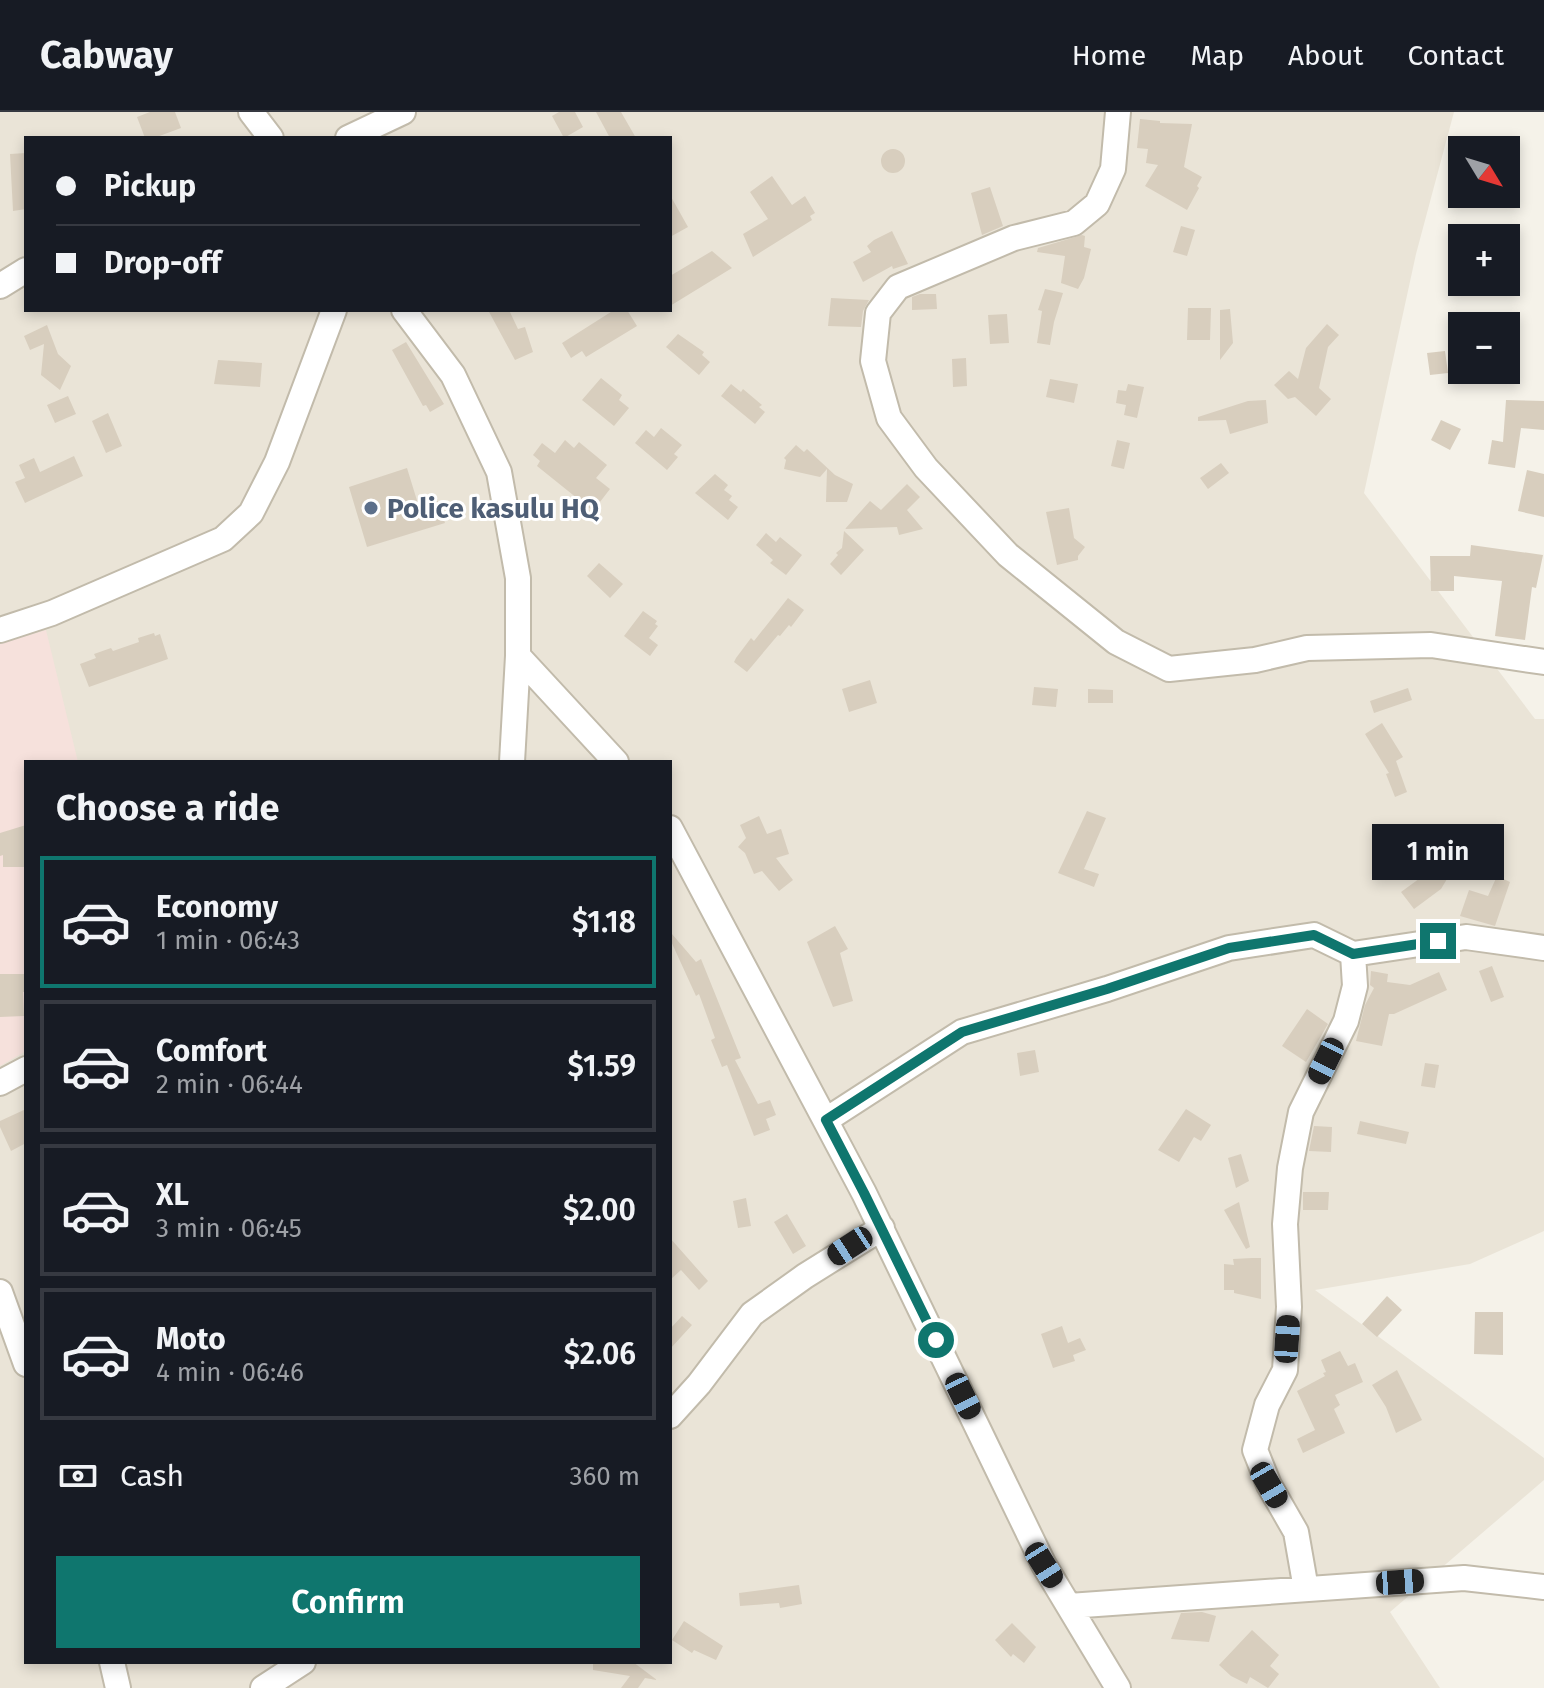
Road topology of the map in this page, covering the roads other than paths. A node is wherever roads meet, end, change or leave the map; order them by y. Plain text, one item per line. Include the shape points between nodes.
1 (251, 112) edge
2 (403, 112) edge
3 (1118, 112) edge
4 (269, 136) edge
5 (352, 136) edge
6 (24, 271) edge
7 (0, 286) edge
8 (333, 312) edge
9 (406, 312) edge
10 (0, 630) edge
11 (518, 656) junction
12 (1544, 662) edge
13 (512, 760) edge
14 (614, 760) edge
15 (672, 832) edge
16 (1544, 948) edge
17 (1353, 954) junction
18 (24, 1070) edge
19 (0, 1083) edge
20 (826, 1120) junction
21 (882, 1228) junction
22 (0, 1292) edge
23 (24, 1358) edge
24 (672, 1414) edge
25 (1544, 1587) edge
26 (1306, 1589) junction
27 (1069, 1606) junction
28 (112, 1664) edge
29 (300, 1664) edge
30 (118, 1688) edge
31 (263, 1688) edge
32 (1118, 1688) edge

1 - 4 street
2 - 5 street
3 - 12 street via 1113,169 1097,204 1074,223 1014,238 898,287 878,313 873,361 889,418 926,468 1008,555 1116,642 1169,669 1255,660 1307,648 1416,645
6 - 7 street
8 - 10 street via 277,462 251,513 223,539
9 - 11 street via 453,375 499,472 518,578
11 - 13 street
11 - 14 street
15 - 20 street
16 - 17 street via 1466,937
17 - 20 street via 1314,935 1229,948 962,1032
17 - 26 street via 1355,986 1346,1021 1301,1112 1285,1224 1285,1370 1267,1405 1255,1450 1296,1532
18 - 19 street
20 - 21 street
21 - 24 street via 752,1314
21 - 27 street via 1044,1565
22 - 23 street
25 - 26 street via 1464,1578
26 - 27 street
27 - 32 street
28 - 30 street
29 - 31 street

